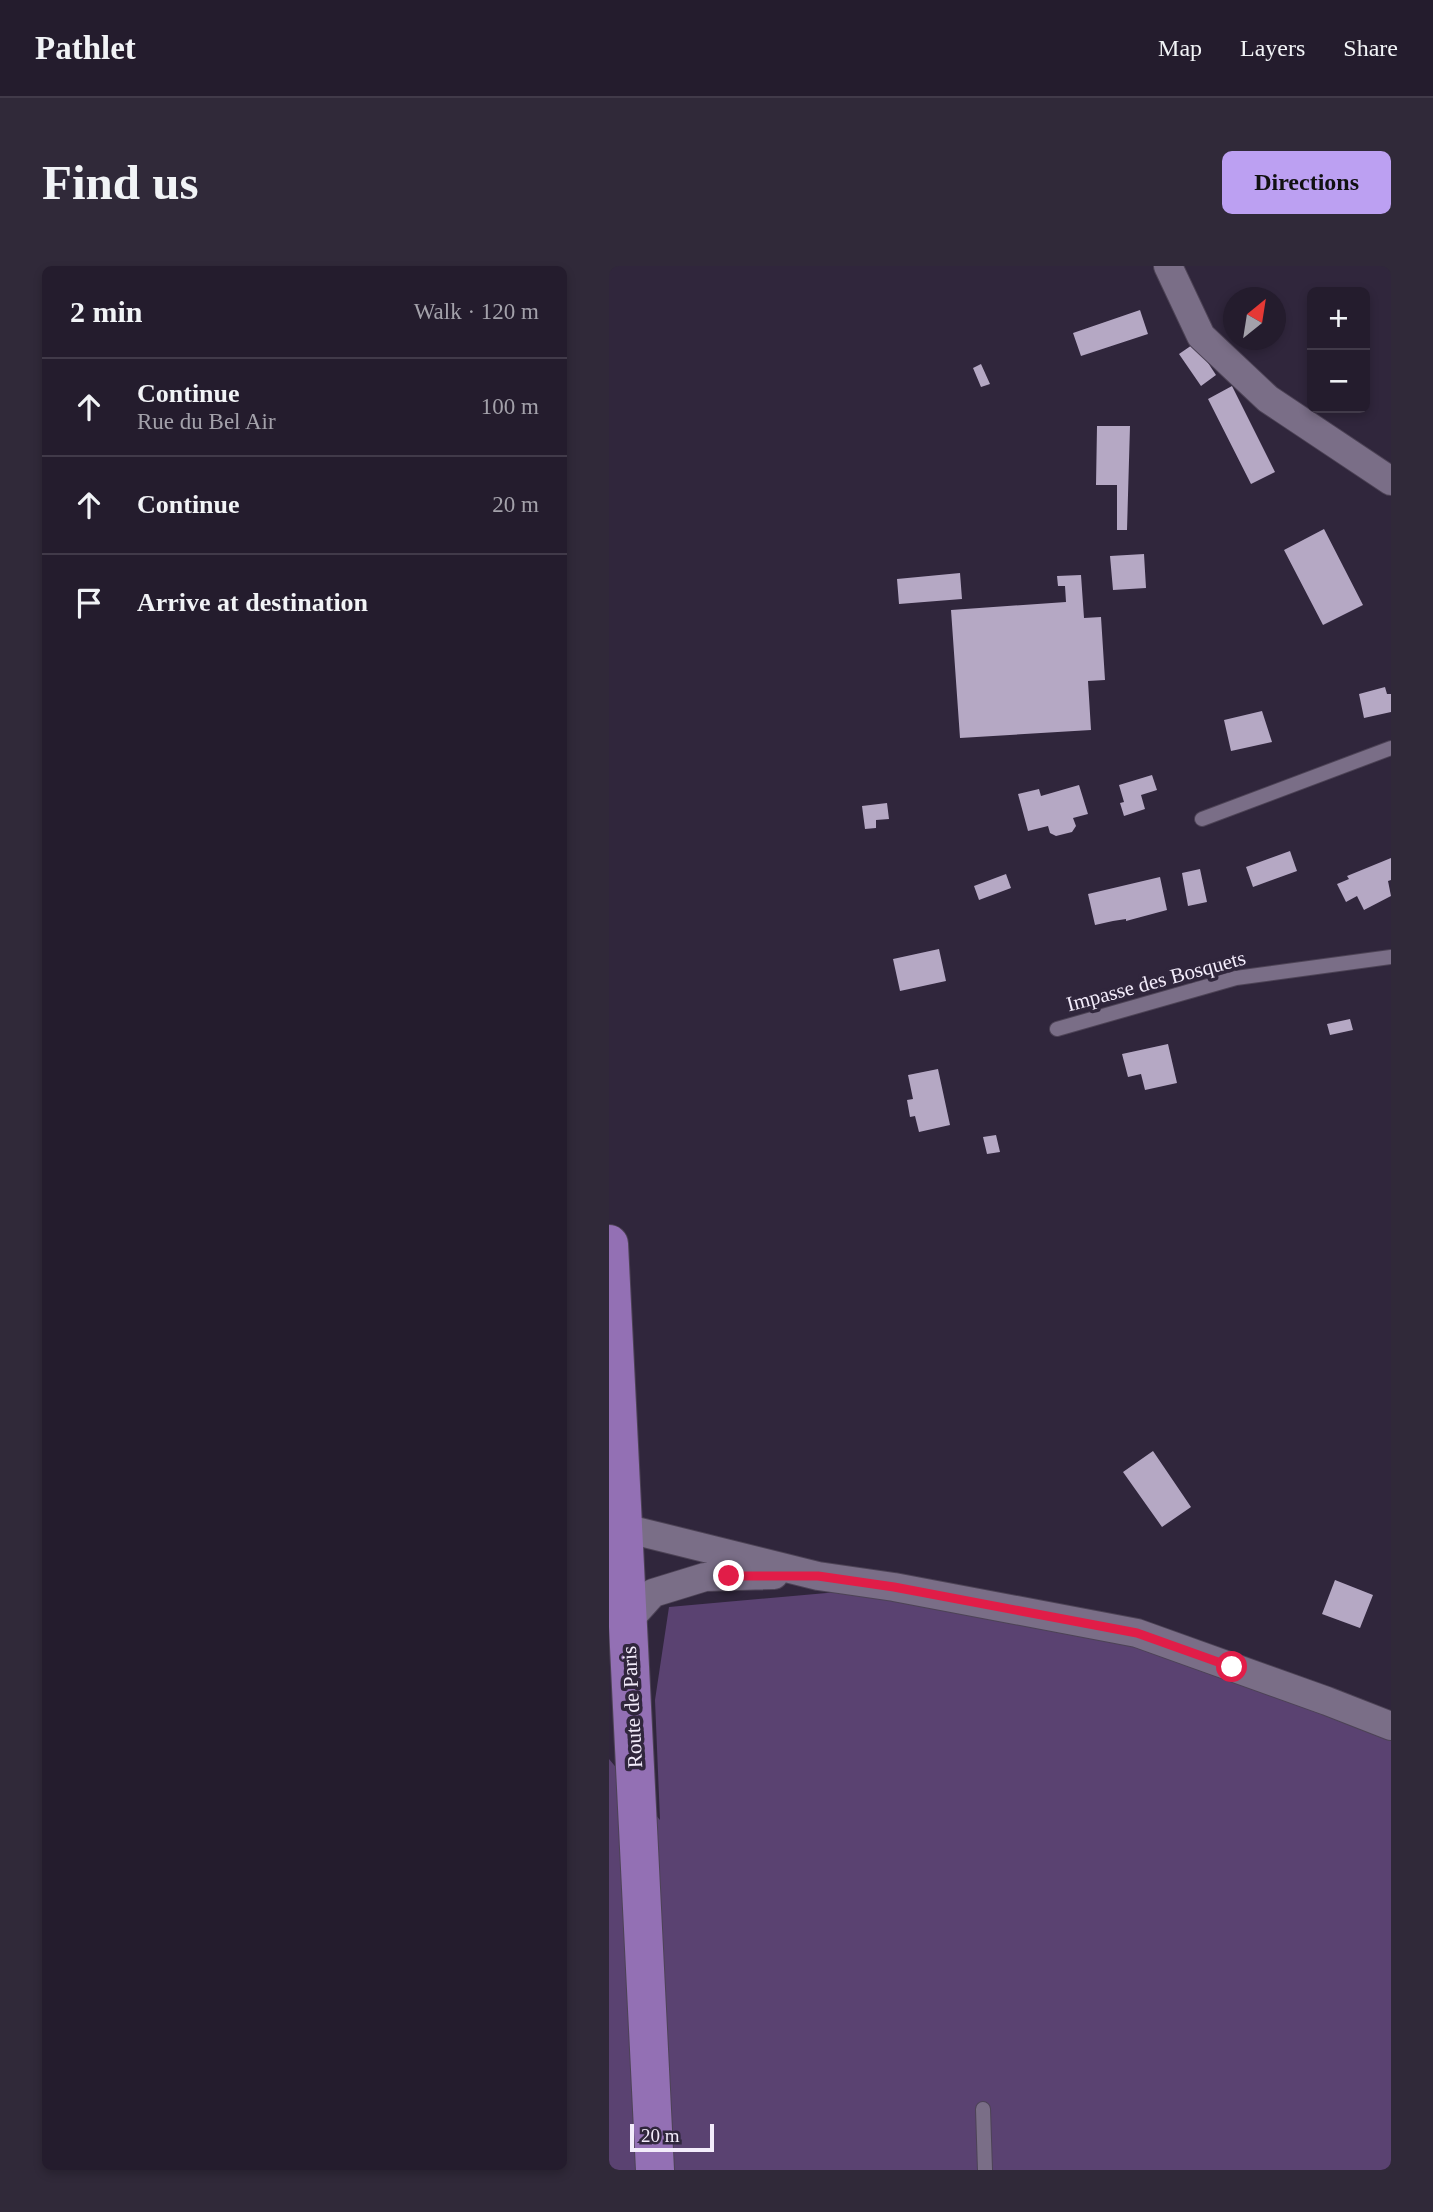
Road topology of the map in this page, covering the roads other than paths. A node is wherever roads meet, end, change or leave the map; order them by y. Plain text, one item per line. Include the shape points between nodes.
1 (1168, 266) edge
2 (1391, 481) edge
3 (1391, 748) edge
4 (1202, 819) dead end
5 (1391, 957) edge
6 (1057, 1029) dead end
7 (609, 1244) edge
8 (616, 1537) edge
9 (818, 1576) junction
10 (627, 1622) junction
11 (1391, 1726) edge
12 (983, 2109) dead end
13 (655, 2170) edge
14 (985, 2170) edge

1 - 2 street via 1201,336 1268,399
3 - 4 lane
5 - 6 lane, Impasse des Bosquets via 1236,978
7 - 8 main road, Route de Paris
8 - 9 street
8 - 10 main road, Route de Paris
9 - 10 street via 705,1577 653,1593
9 - 11 street via 1137,1633
10 - 13 main road, Route de Paris
12 - 14 lane

